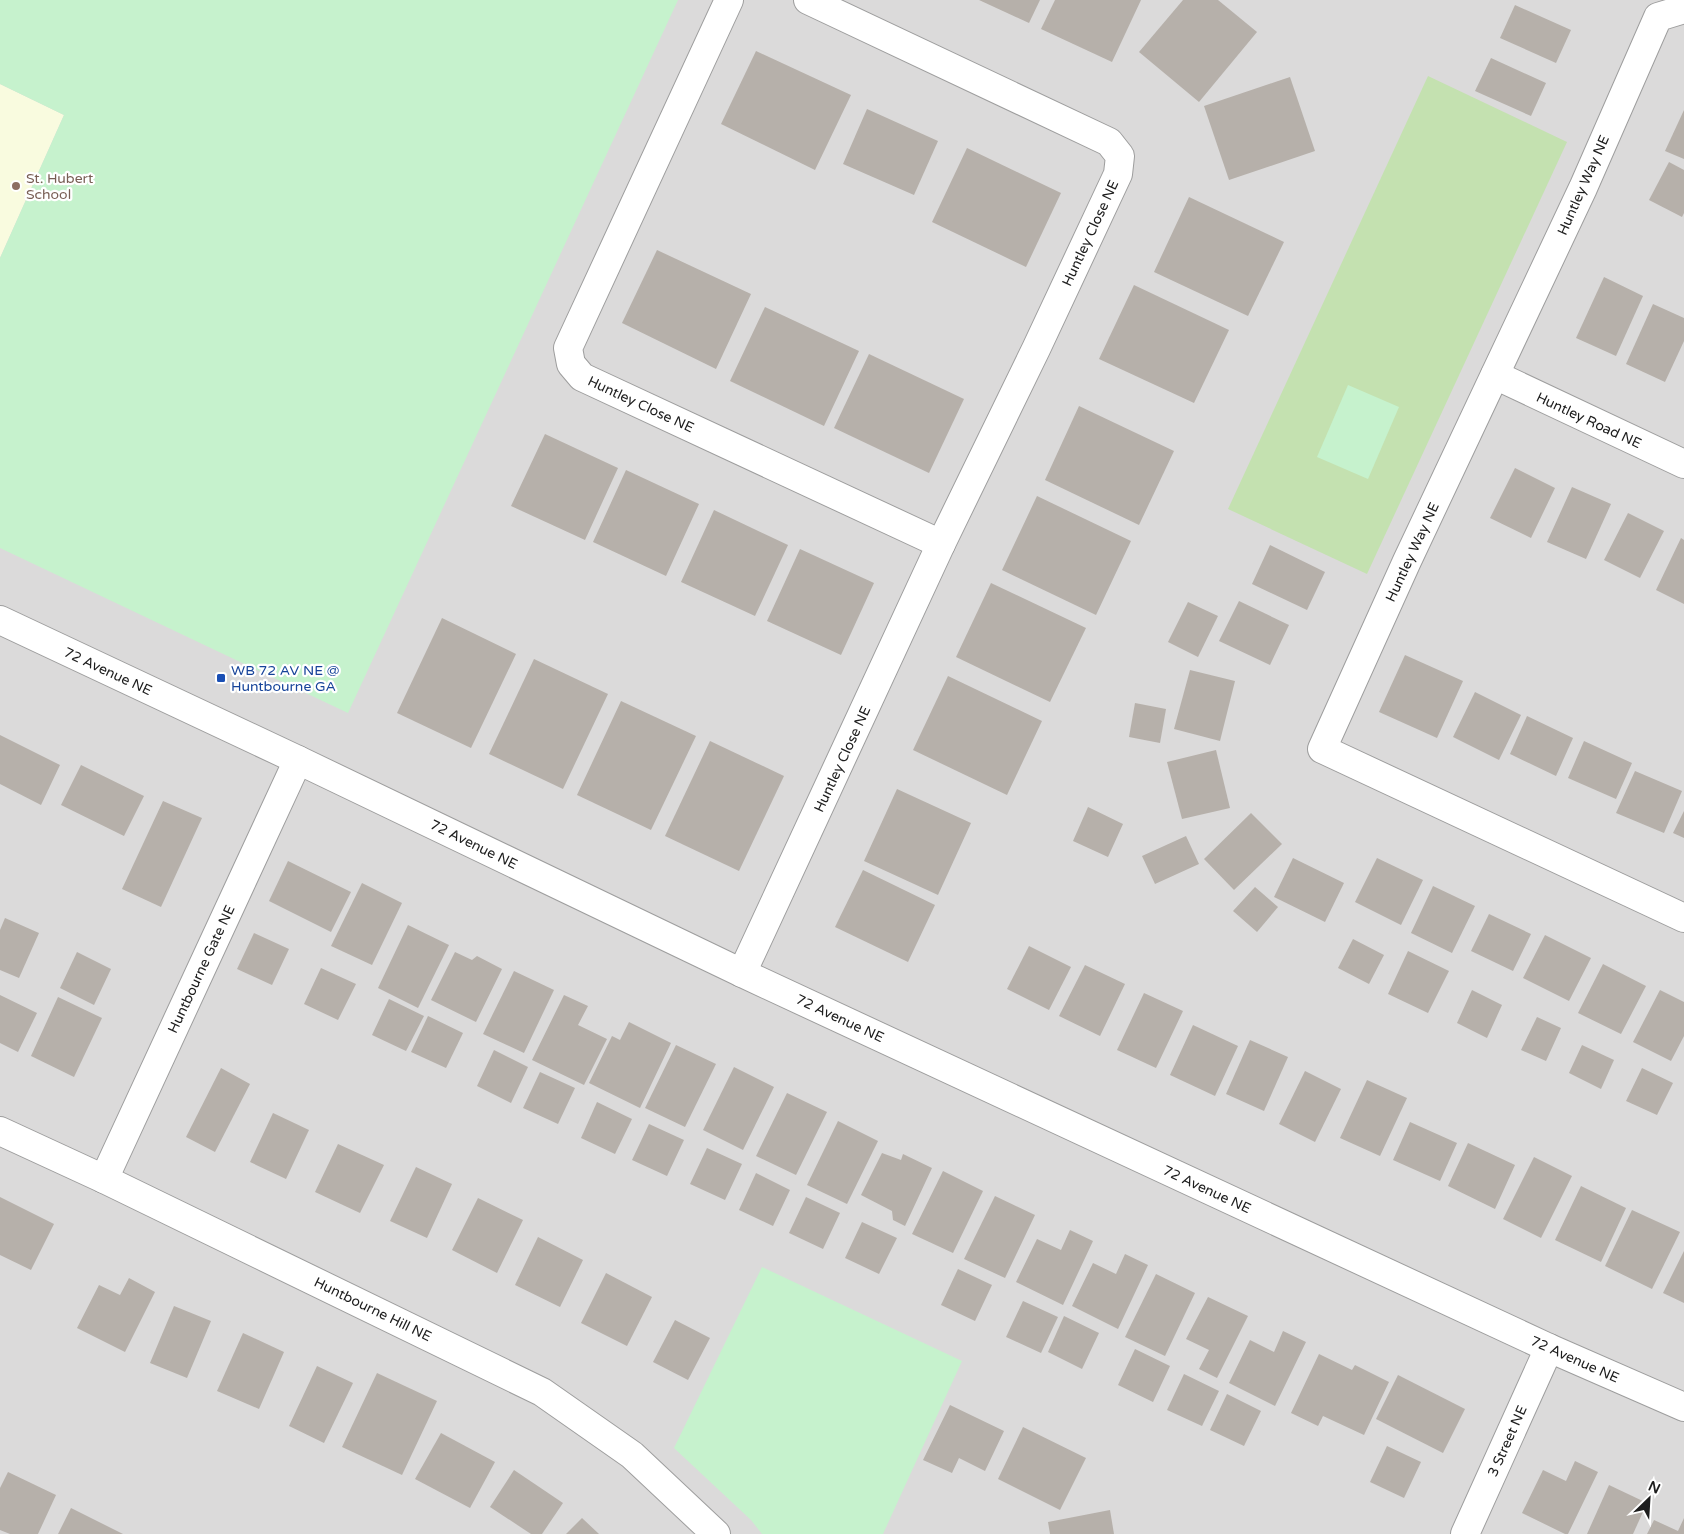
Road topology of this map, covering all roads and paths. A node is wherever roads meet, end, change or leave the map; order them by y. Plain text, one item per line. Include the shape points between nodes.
1 (729, 0) edge
2 (808, 0) edge
3 (1684, 9) edge
4 (1495, 375) junction
5 (1684, 464) edge
6 (941, 544) junction
7 (0, 620) edge
8 (298, 760) junction
9 (1684, 918) edge
10 (742, 973) junction
11 (0, 1131) edge
12 (104, 1179) junction
13 (1549, 1348) junction
14 (1684, 1408) edge
15 (716, 1534) edge
16 (1465, 1534) edge

1 - 6 street, Huntley Close NE via 568,348 571,364 582,377
2 - 6 street, Huntley Close NE via 1109,142 1120,156 1118,174
3 - 4 street, Huntley Way NE via 1658,18
4 - 5 street, Huntley Road NE
4 - 9 street, Huntley Way NE via 1322,749
6 - 10 street, Huntley Close NE
7 - 8 street, 72 Avenue NE
8 - 10 street, 72 Avenue NE
8 - 12 street, Huntbourne Gate NE
10 - 13 street, 72 Avenue NE
11 - 12 street, Huntbourne Hill NE
12 - 15 street, Huntbourne Hill NE via 542,1392 632,1455
13 - 14 street, 72 Avenue NE
13 - 16 street, 3 Street NE

